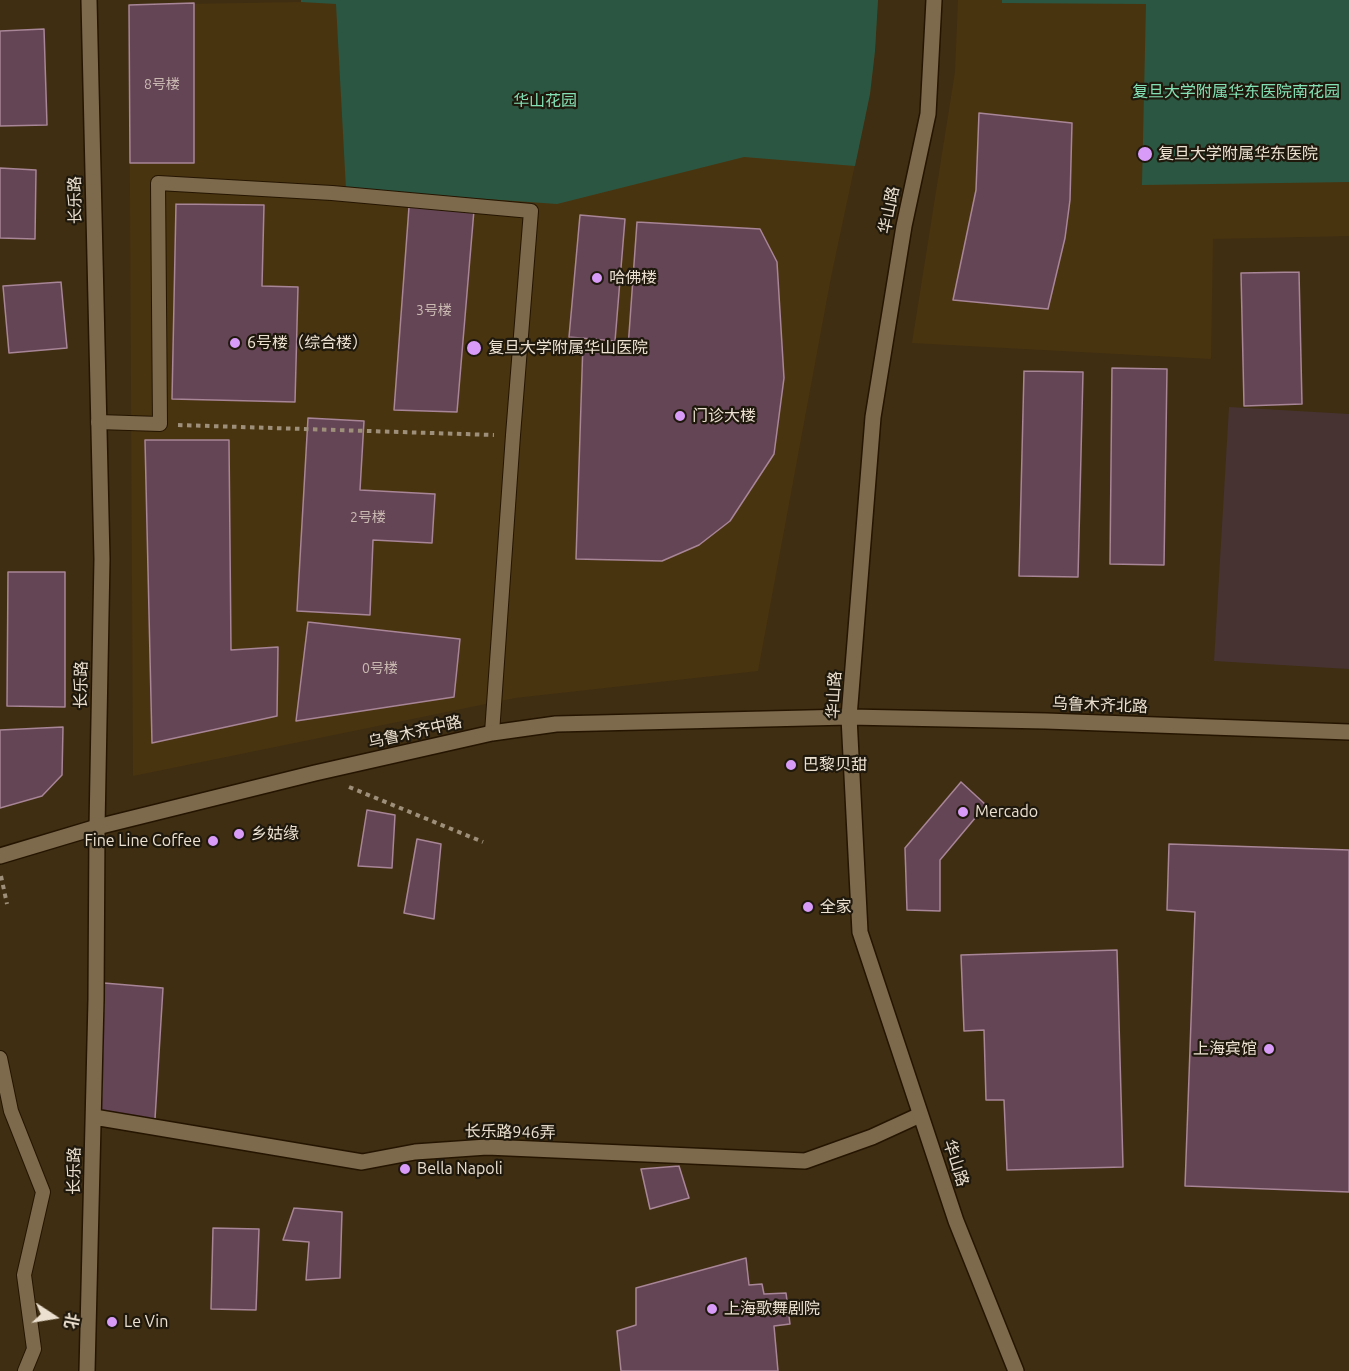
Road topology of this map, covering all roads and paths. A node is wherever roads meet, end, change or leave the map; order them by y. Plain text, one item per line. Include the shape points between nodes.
1 (89, 0) edge
2 (934, 0) edge
3 (98, 422) junction
4 (160, 424) junction
5 (513, 435) junction
6 (849, 717) junction
7 (1349, 732) edge
8 (492, 733) junction
9 (347, 786) dead end
10 (97, 827) junction
11 (483, 842) dead end
12 (0, 856) edge
13 (0, 872) edge
14 (7, 904) dead end
15 (0, 1058) edge
16 (921, 1115) junction
17 (94, 1118) junction
18 (25, 1371) edge
19 (87, 1371) edge
20 (1016, 1371) edge

1 - 3 street, 长乐路
2 - 6 street, 华山路 via 928,114 904,226 873,417
3 - 4 lane
3 - 10 street, 长乐路 via 102,559
4 - 5 path
4 - 5 lane via 158,183 531,211
5 - 8 lane
6 - 7 street, 乌鲁木齐北路
6 - 8 street, 乌鲁木齐中路 via 556,724
6 - 16 street, 华山路 via 860,932
8 - 10 street, 乌鲁木齐中路
9 - 11 path
10 - 12 street, 乌鲁木齐中路
10 - 17 street, 长乐路
13 - 14 path
15 - 18 lane via 11,1111 43,1192 24,1275 34,1349
16 - 17 street, 长乐路946弄 via 805,1161 487,1147 415,1152 362,1162
16 - 20 street, 华山路 via 956,1221
17 - 19 street, 长乐路

